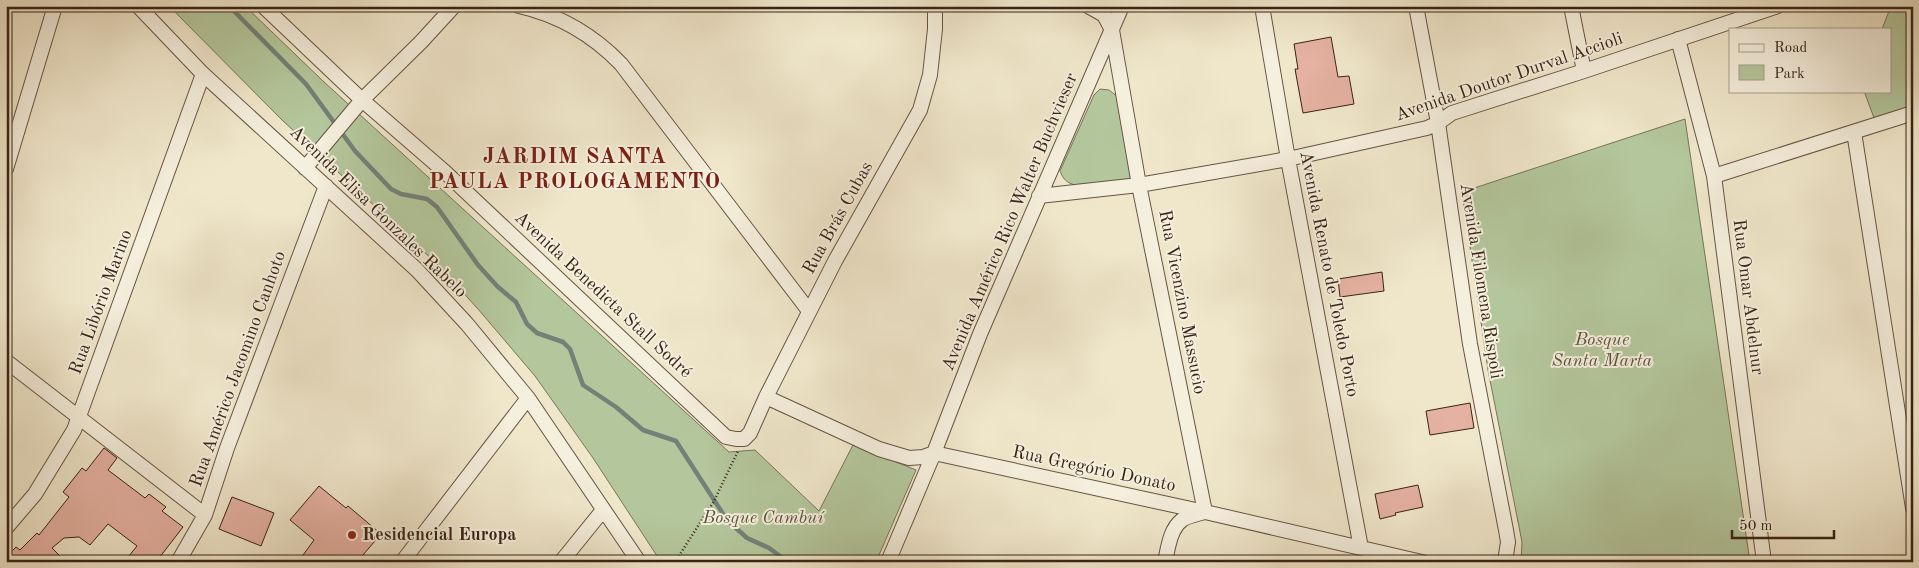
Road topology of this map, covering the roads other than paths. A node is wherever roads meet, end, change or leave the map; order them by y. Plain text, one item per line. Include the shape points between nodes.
1 (55, 6) edge
2 (138, 6) edge
3 (263, 6) edge
4 (454, 6) edge
5 (519, 6) edge
6 (935, 6) edge
7 (1088, 6) edge
8 (1122, 6) edge
9 (1262, 6) edge
10 (1416, 6) edge
11 (1571, 6) edge
12 (1778, 6) edge
13 (1112, 30) junction
14 (1678, 40) junction
15 (1584, 71) junction
16 (203, 74) junction
17 (362, 100) junction
18 (1913, 113) edge
19 (1438, 123) junction
20 (1854, 132) junction
21 (1288, 159) junction
22 (305, 168) junction
23 (6, 169) edge
24 (1714, 176) junction
25 (1139, 185) junction
26 (326, 186) junction
27 (1039, 196) junction
28 (810, 311) junction
29 (6, 361) edge
30 (766, 397) junction
31 (528, 398) junction
32 (79, 417) junction
33 (744, 439) joint
34 (934, 453) junction
35 (1913, 508) edge
36 (603, 510) junction
37 (1205, 512) junction
38 (204, 515) junction
39 (6, 528) edge
40 (1361, 548) junction
41 (178, 562) edge
42 (402, 562) edge
43 (561, 562) edge
44 (639, 562) edge
45 (888, 562) edge
46 (1165, 562) edge
47 (1422, 562) edge
48 (1505, 562) edge
49 (1764, 562) edge

1 - 23 street
2 - 16 street, Avenida Elisa Gonzales Rabelo
3 - 17 street, Avenida Benedicta Stall Sodré
4 - 17 street
5 - 28 street via 574,26 621,64
6 - 28 street, Rua Brás Cubas via 930,75 920,110 835,260
7 - 13 street via 1104,15
8 - 13 street, Avenida Américo Rico Walter Buchvieser
9 - 21 street, Avenida Renato de Toledo Porto
10 - 19 street, Avenida Filomena Rispoli
11 - 15 street
12 - 14 street, Avenida Doutor Durval Accioli
13 - 25 street, Rua Vicenzino Massucio
13 - 27 street, Avenida Américo Rico Walter Buchvieser
14 - 15 street, Avenida Doutor Durval Accioli
14 - 24 street, Rua Omar Abdelnur
15 - 19 street, Avenida Doutor Durval Accioli via 1452,113
16 - 22 street, Avenida Elisa Gonzales Rabelo
16 - 32 street, Rua Libório Marino
17 - 22 street
17 - 33 street, Avenida Benedicta Stall Sodré via 445,172 726,437
18 - 20 street
19 - 21 street, Avenida Doutor Durval Accioli
19 - 48 street, Avenida Filomena Rispoli via 1470,344 1508,542
20 - 24 street
20 - 35 street
21 - 25 street, Avenida Doutor Durval Accioli
21 - 40 street, Avenida Renato de Toledo Porto
22 - 26 street, Avenida Elisa Gonzales Rabelo
24 - 49 street, Rua Omar Abdelnur
25 - 27 street, Avenida Doutor Durval Accioli
25 - 37 street, Rua Vicenzino Massucio
26 - 31 street, Avenida Elisa Gonzales Rabelo via 417,270
26 - 38 street, Rua Américo Jacomino Canhoto
27 - 34 street, Avenida Américo Rico Walter Buchvieser
28 - 30 street, Rua Brás Cubas
29 - 32 street
30 - 33 street, Rua Brás Cubas via 750,433
30 - 34 street, Rua Gregório Donato via 880,449 909,458
31 - 36 street, Avenida Elisa Gonzales Rabelo
31 - 42 street
32 - 38 street
32 - 39 street, Rua Libório Marino via 52,469
34 - 37 street, Rua Gregório Donato
34 - 45 street, Avenida Américo Rico Walter Buchvieser
36 - 43 street
36 - 44 street, Avenida Elisa Gonzales Rabelo
37 - 40 street, Rua Gregório Donato
37 - 46 street via 1182,519 1178,524 1171,536
38 - 41 street, Rua Américo Jacomino Canhoto
40 - 47 street, Rua Gregório Donato

